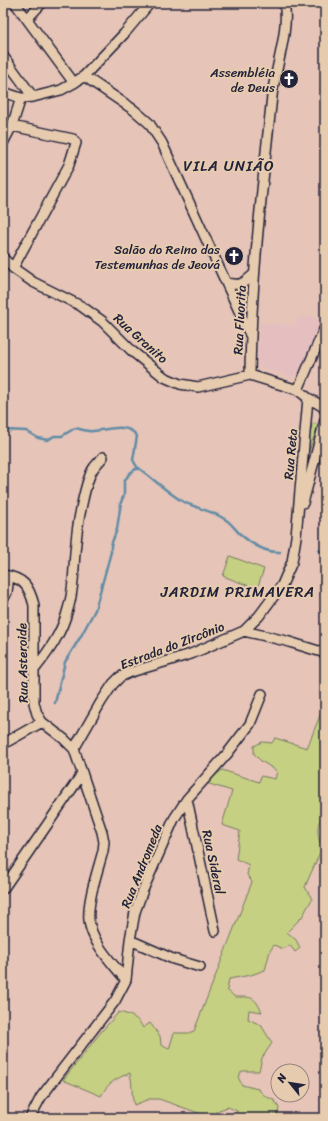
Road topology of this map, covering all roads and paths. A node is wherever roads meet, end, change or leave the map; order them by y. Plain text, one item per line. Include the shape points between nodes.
1 (15, 3) edge
2 (42, 3) edge
3 (150, 3) edge
4 (284, 3) edge
5 (27, 19) junction
6 (3, 56) edge
7 (84, 76) junction
8 (74, 83) junction
9 (3, 92) edge
10 (33, 97) junction
11 (21, 98) junction
12 (12, 126) junction
13 (3, 143) edge
14 (3, 258) edge
15 (13, 268) junction
16 (254, 274) junction
17 (226, 283) junction
18 (325, 327) edge
19 (250, 336) junction
20 (250, 375) junction
21 (298, 390) junction
22 (308, 398) junction
23 (325, 410) edge
24 (325, 420) edge
25 (103, 457) dead end
26 (299, 513) junction
27 (6, 576) edge
28 (3, 600) edge
29 (244, 631) junction
30 (325, 653) edge
31 (34, 670) junction
32 (262, 694) dead end
33 (42, 722) junction
34 (3, 744) edge
35 (74, 750) junction
36 (82, 774) junction
37 (187, 799) junction
38 (3, 889) edge
39 (215, 931) dead end
40 (130, 940) junction
41 (200, 967) dead end
42 (126, 980) junction
43 (30, 1118) edge

1 - 5 street
2 - 5 street
3 - 7 street
4 - 16 street, Rua Fluorita via 284,30 272,94
5 - 8 street
6 - 10 street
7 - 8 street
7 - 17 street via 149,123 162,143
8 - 10 street via 61,90
9 - 11 street
10 - 11 street
11 - 12 street
12 - 13 street
12 - 15 street via 73,139 76,144 69,165
14 - 15 street, Rua Granito
15 - 20 street, Rua Granito via 33,282 81,306 102,321 133,352 164,377 180,384 198,387
16 - 17 street via 241,284
16 - 19 street, Rua Fluorita
17 - 19 street
18 - 21 street
19 - 20 street, Rua Fluorita
20 - 21 street
21 - 22 street
22 - 23 street
22 - 26 street, Rua Reta
24 - 26 street, Rua Reta
25 - 31 street via 93,469 87,483 78,528 72,591 61,631 52,648
26 - 29 street, Rua Reta via 292,562 282,585 259,616
27 - 28 street via 7,592
27 - 31 street, Rua Asteroide via 20,580 30,591 34,605
29 - 30 street
29 - 35 street, Estrada do Zircônio via 191,654 120,677 105,696
31 - 33 street, Rua Asteroide via 34,703
32 - 37 street, Rua Andromeda via 250,724
33 - 34 street
33 - 35 street, Rua Asteroide
35 - 36 street, Rua Asteroide
36 - 38 street
36 - 42 street, Rua Asteroide via 104,842 89,907 89,921 102,950
37 - 39 street, Rua Sideral
37 - 40 street, Rua Andromeda via 174,819 143,890 135,912
40 - 41 street via 173,959
40 - 42 street, Rua Andromeda
42 - 43 street, Rua Andromeda via 116,1000 41,1097

